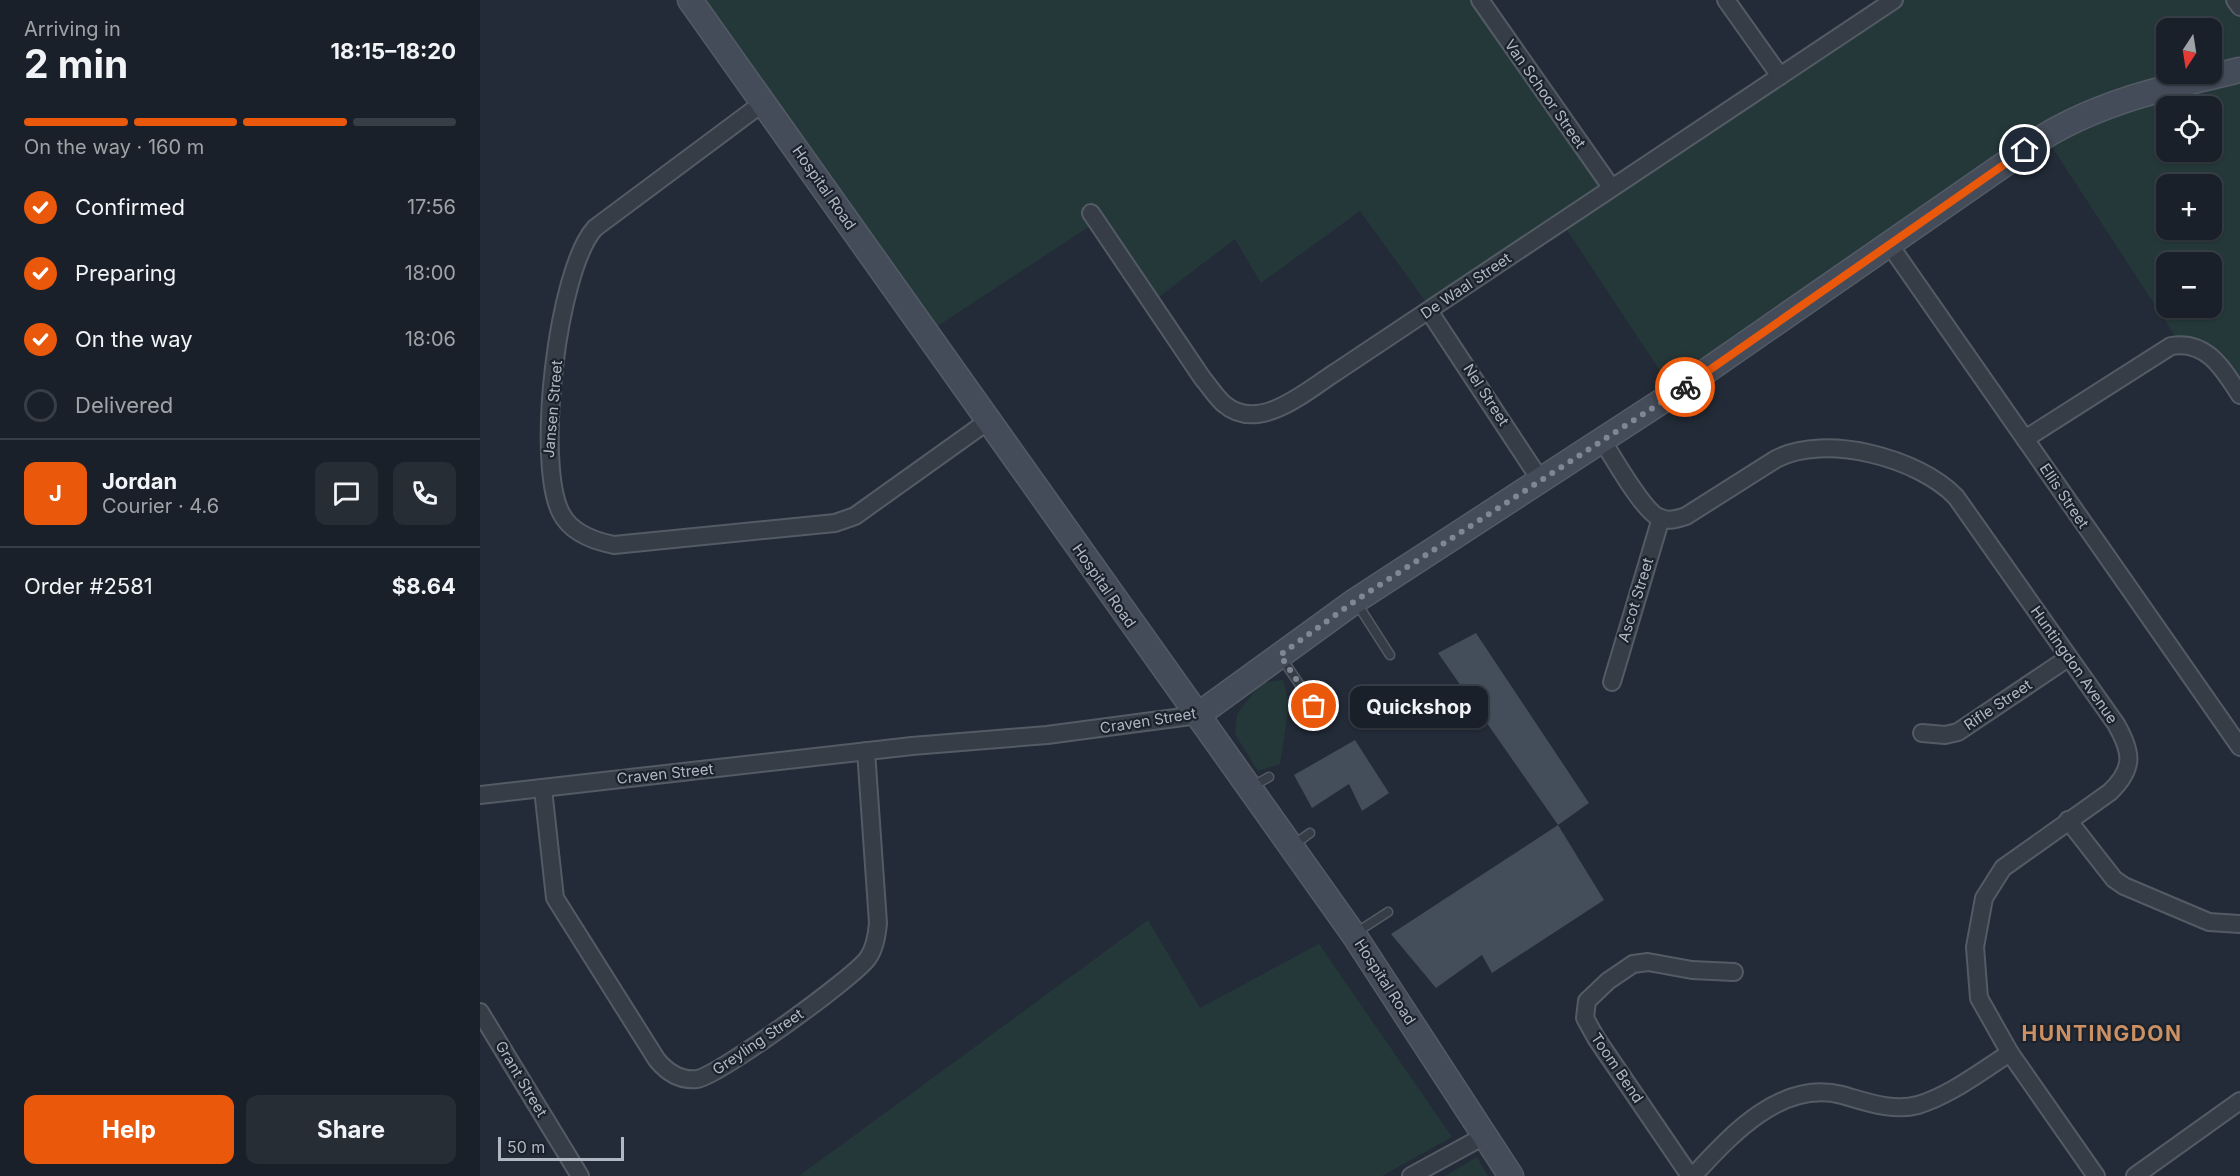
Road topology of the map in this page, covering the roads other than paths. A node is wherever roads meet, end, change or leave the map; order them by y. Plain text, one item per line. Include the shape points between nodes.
1 (690, 0) edge
2 (1480, 0) edge
3 (1726, 0) edge
4 (1894, 0) edge
5 (2235, 0) edge
6 (2240, 7) edge
7 (2240, 70) edge
8 (1780, 76) junction
9 (764, 102) junction
10 (1611, 187) junction
11 (1091, 213) dead end
12 (1889, 244) junction
13 (1429, 311) junction
14 (2240, 395) edge
15 (988, 421) junction
16 (2025, 439) junction
17 (1602, 440) junction
18 (1541, 481) junction
19 (1661, 518) junction
20 (1355, 601) junction
21 (1280, 655) junction
22 (1389, 655) dead end
23 (2068, 658) junction
24 (1612, 682) dead end
25 (1314, 706) dead end
26 (1198, 716) junction
27 (1922, 733) dead end
28 (2240, 747) edge
29 (866, 751) junction
30 (543, 789) junction
31 (480, 795) edge
32 (2068, 820) junction
33 (1388, 912) dead end
34 (2240, 924) edge
35 (1354, 935) junction
36 (1734, 972) dead end
37 (480, 1012) edge
38 (2010, 1053) junction
39 (2240, 1101) edge
40 (1486, 1136) junction
41 (580, 1176) edge
42 (1411, 1176) edge
43 (1511, 1176) edge
44 (1691, 1176) edge
45 (2096, 1176) edge
46 (2135, 1176) edge

1 - 9 main road, Hospital Road
2 - 10 street, Van Schoor Street
3 - 8 street
4 - 8 street, De Waal Street
5 - 6 street
7 - 12 main road, Craven Street via 2135,95 2094,110 2064,125
8 - 10 street, De Waal Street
9 - 15 main road, Hospital Road
9 - 15 street, Jansen Street via 590,234 569,288 550,410 549,468 562,515 585,536 614,545 835,523 855,516
10 - 13 street, De Waal Street
11 - 13 street, De Waal Street via 1203,379 1224,404 1239,411 1265,414 1282,407
12 - 16 street, Ellis Street
12 - 17 main road, Craven Street
13 - 18 street, Nel Street
14 - 16 street via 2212,356 2193,346 2171,346
15 - 26 main road, Hospital Road
16 - 28 street, Ellis Street
17 - 18 main road, Craven Street
17 - 19 street via 1640,499
18 - 20 main road, Craven Street
19 - 23 street, Huntingdon Avenue via 1686,516 1791,451 1835,449 1910,464 1946,486 1956,497
19 - 24 street, Ascot Street
20 - 21 main road, Craven Street
20 - 22 lane
21 - 25 lane
21 - 26 main road, Craven Street
23 - 27 street, Rifle Street via 1958,732
23 - 32 street, Huntingdon Avenue via 2116,724 2129,754 2123,779
26 - 29 street, Craven Street via 1047,735
26 - 35 main road, Hospital Road via 1260,782 1300,840
29 - 30 street, Craven Street
29 - 30 street, Greyling Street via 878,923 868,958 800,1014 720,1069 697,1079 667,1071 657,1060 555,898
30 - 31 street, Craven Street
32 - 34 street via 2114,879 2124,886 2209,922
32 - 38 street, Huntingdon Avenue via 2003,868 1984,898 1975,947 1979,998
33 - 35 lane
35 - 40 main road, Hospital Road
36 - 44 street, Toom Bend via 1639,962 1593,994 1585,1010 1596,1038
37 - 41 street, Grant Street
38 - 44 street via 1918,1105 1898,1108 1838,1094 1796,1094 1775,1104 1729,1138
38 - 45 street, Huntingdon Avenue
39 - 46 street
40 - 42 street
40 - 43 main road, Hospital Road

